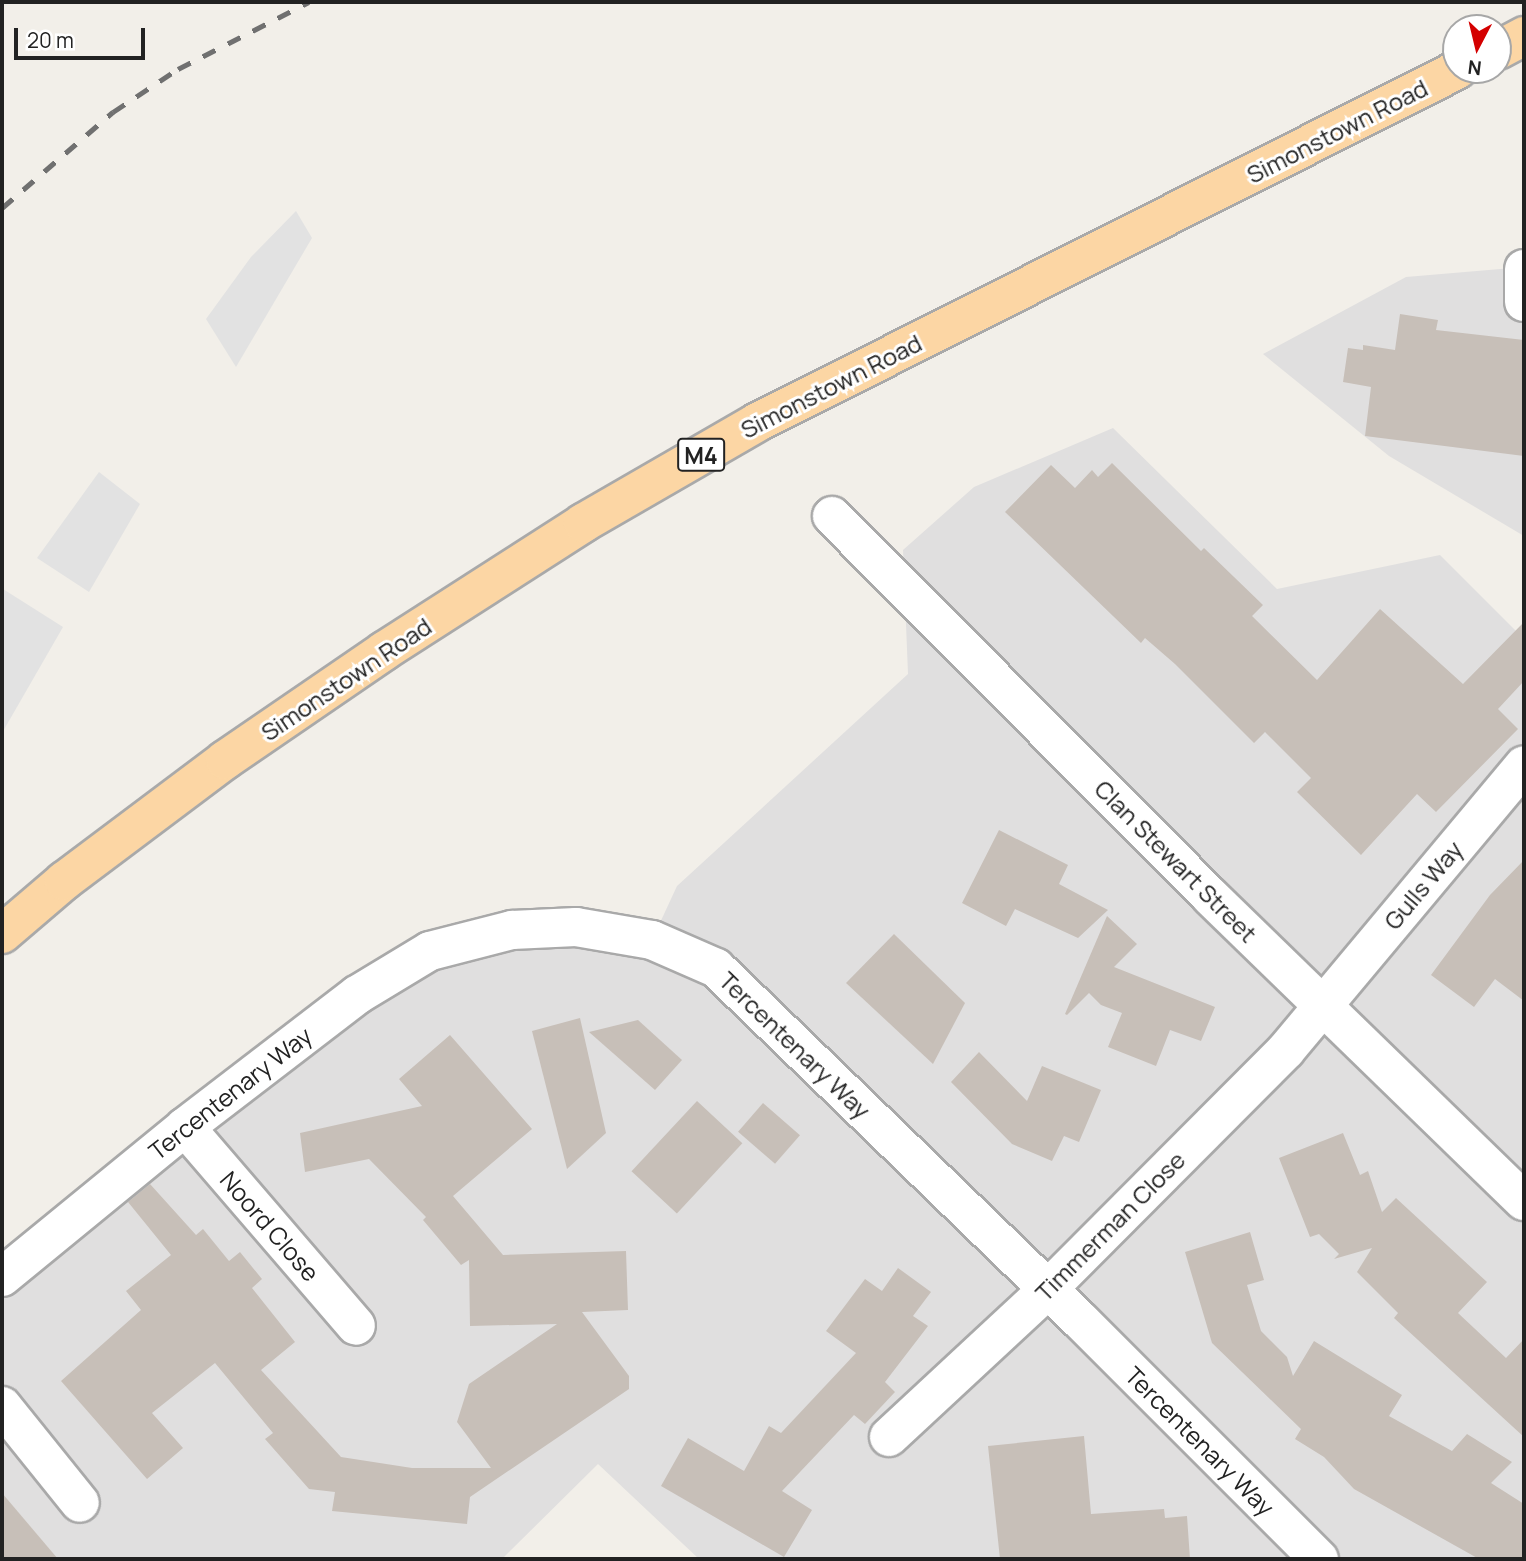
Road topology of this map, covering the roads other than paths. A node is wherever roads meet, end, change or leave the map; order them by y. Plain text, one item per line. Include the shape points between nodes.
1 (1442, 78) edge
2 (1524, 269) edge
3 (1524, 302) edge
4 (832, 516) dead end
5 (1524, 765) edge
6 (2, 933) edge
7 (1322, 1005) junction
8 (185, 1127) junction
9 (1524, 1201) edge
10 (2, 1277) edge
11 (1048, 1289) junction
12 (356, 1326) dead end
13 (2, 1406) edge
14 (889, 1437) dead end
15 (80, 1503) dead end
16 (1319, 1559) edge

1 - 6 main road, Simonstown Road / M4 via 756,423 583,523 225,760
2 - 3 street
4 - 7 street, Clan Stewart Street
5 - 7 street, Gulls Way
7 - 9 street, Clan Stewart Street
7 - 11 street, Timmerman Close via 1286,1050
8 - 10 street, Tercentenary Way
8 - 11 street, Tercentenary Way via 358,995 430,951 512,930 576,928 652,940 716,968
8 - 12 street, Noord Close
11 - 14 street, Timmerman Close
11 - 16 street, Tercentenary Way
13 - 15 street

